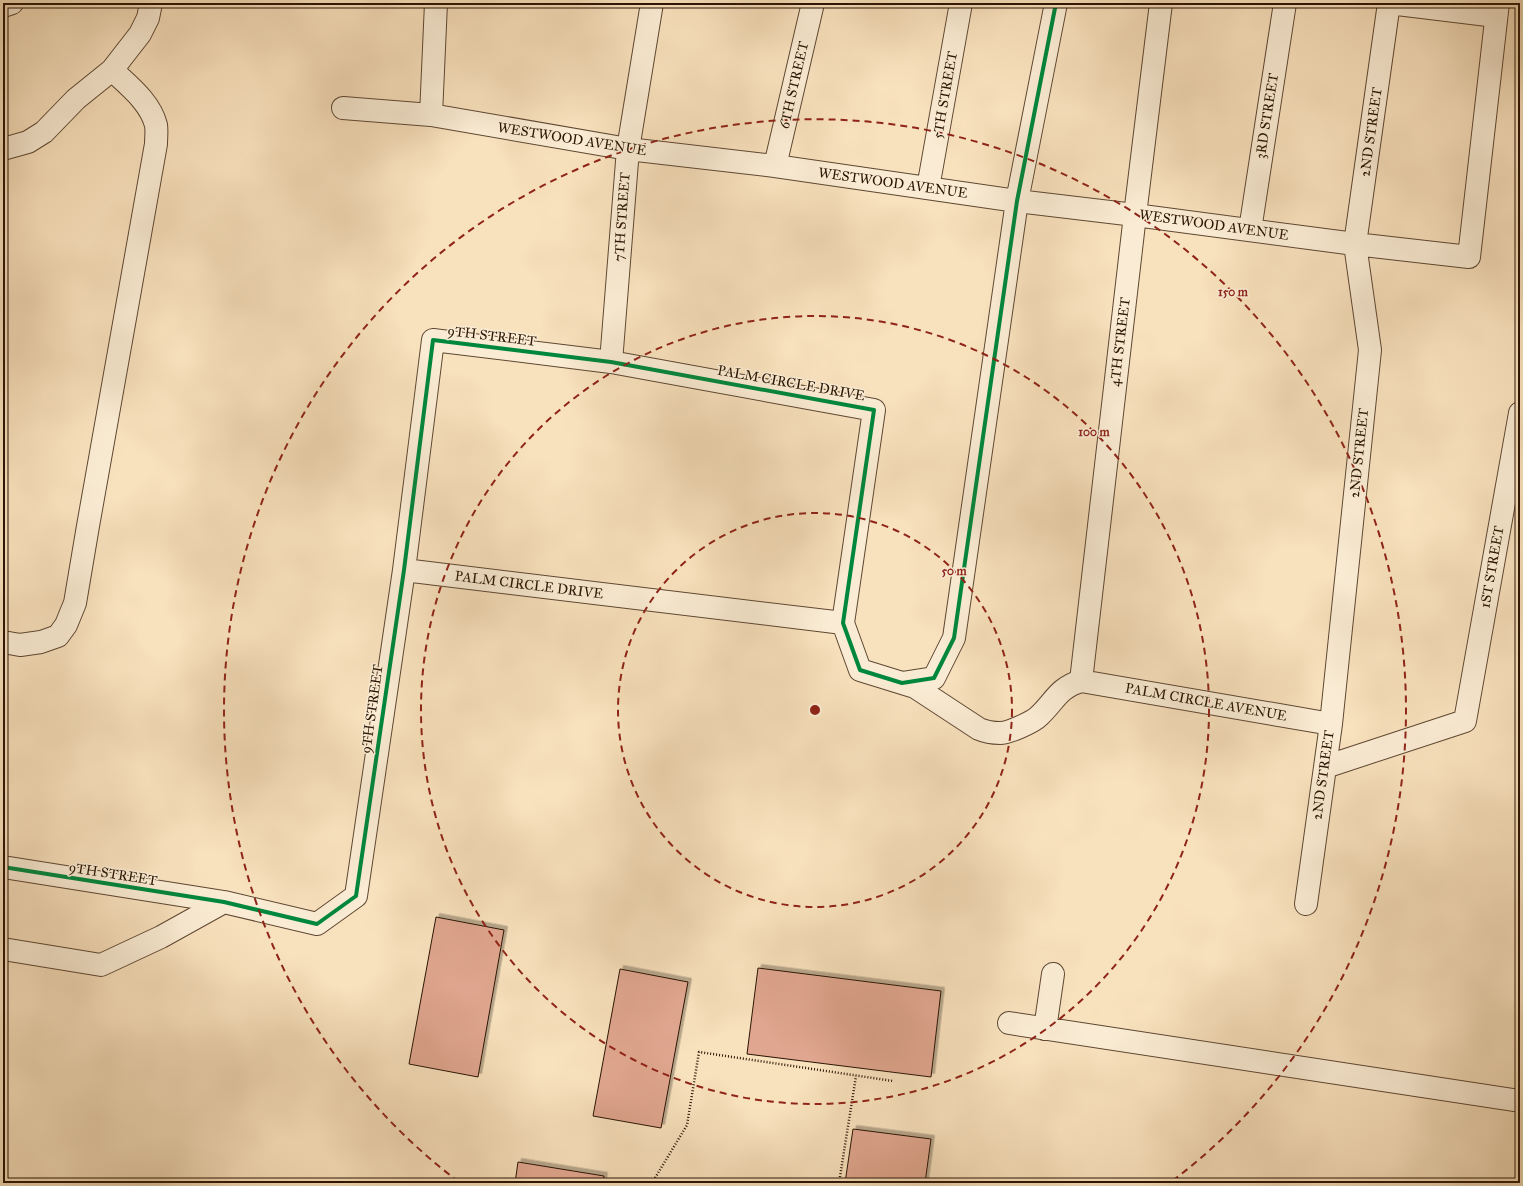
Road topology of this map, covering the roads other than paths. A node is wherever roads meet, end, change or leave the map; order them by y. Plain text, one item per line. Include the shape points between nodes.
1 (12, 3) edge
2 (151, 3) edge
3 (436, 3) edge
4 (652, 3) edge
5 (813, 3) edge
6 (961, 3) edge
7 (1056, 3) edge
8 (1162, 3) edge
9 (1284, 3) edge
10 (1389, 3) edge
11 (3, 6) edge
12 (1497, 10) edge
13 (112, 70) junction
14 (343, 108) dead end
15 (431, 115) junction
16 (3, 149) edge
17 (628, 149) junction
18 (775, 166) junction
19 (928, 188) junction
20 (1017, 201) junction
21 (1134, 215) junction
22 (1250, 230) junction
23 (1355, 244) junction
24 (611, 362) junction
25 (1520, 413) edge
26 (404, 570) junction
27 (843, 623) junction
28 (3, 642) edge
29 (1081, 681) junction
30 (902, 683) junction
31 (1331, 724) junction
32 (1324, 767) junction
33 (3, 867) edge
34 (224, 902) junction
35 (1306, 904) dead end
36 (3, 949) edge
37 (1053, 974) dead end
38 (1520, 1101) edge

1 - 11 street
2 - 13 street via 148,18 140,34
3 - 15 street
4 - 17 street, 7TH STREET
5 - 18 street, 6TH STREET
6 - 19 street, 5TH STREET
7 - 20 street
8 - 21 street, 4TH STREET
9 - 22 street, 3RD STREET
10 - 12 street
10 - 23 street, 2ND STREET
12 - 23 street, WESTWOOD AVENUE via 1469,257
13 - 16 street via 76,99 44,132 28,142
13 - 28 street via 135,91 149,109 156,126 156,144 75,603 66,625 58,636 20,645
14 - 15 street, WESTWOOD AVENUE
15 - 17 street, WESTWOOD AVENUE
17 - 18 street, WESTWOOD AVENUE
17 - 24 street, 7TH STREET
18 - 19 street, WESTWOOD AVENUE
19 - 20 street, WESTWOOD AVENUE
20 - 21 street, WESTWOOD AVENUE
20 - 30 street via 954,638 934,678
21 - 22 street, WESTWOOD AVENUE
21 - 29 street, 4TH STREET
22 - 23 street, WESTWOOD AVENUE
23 - 31 street, 2ND STREET via 1370,350
24 - 26 street, 9TH STREET via 433,340
24 - 27 street, PALM CIRCLE DRIVE via 874,410
25 - 32 street, 1ST STREET via 1465,721
26 - 27 street, PALM CIRCLE DRIVE
26 - 34 street, 9TH STREET via 356,896 317,924
27 - 30 street via 860,670
29 - 30 street via 1062,690 1039,717 1002,733 979,730 915,687
29 - 31 street, PALM CIRCLE AVENUE
31 - 32 street, 2ND STREET
32 - 35 street, 2ND STREET
33 - 34 street, 9TH STREET
34 - 36 street via 161,937 102,965
37 - 38 street via 1028,1026

